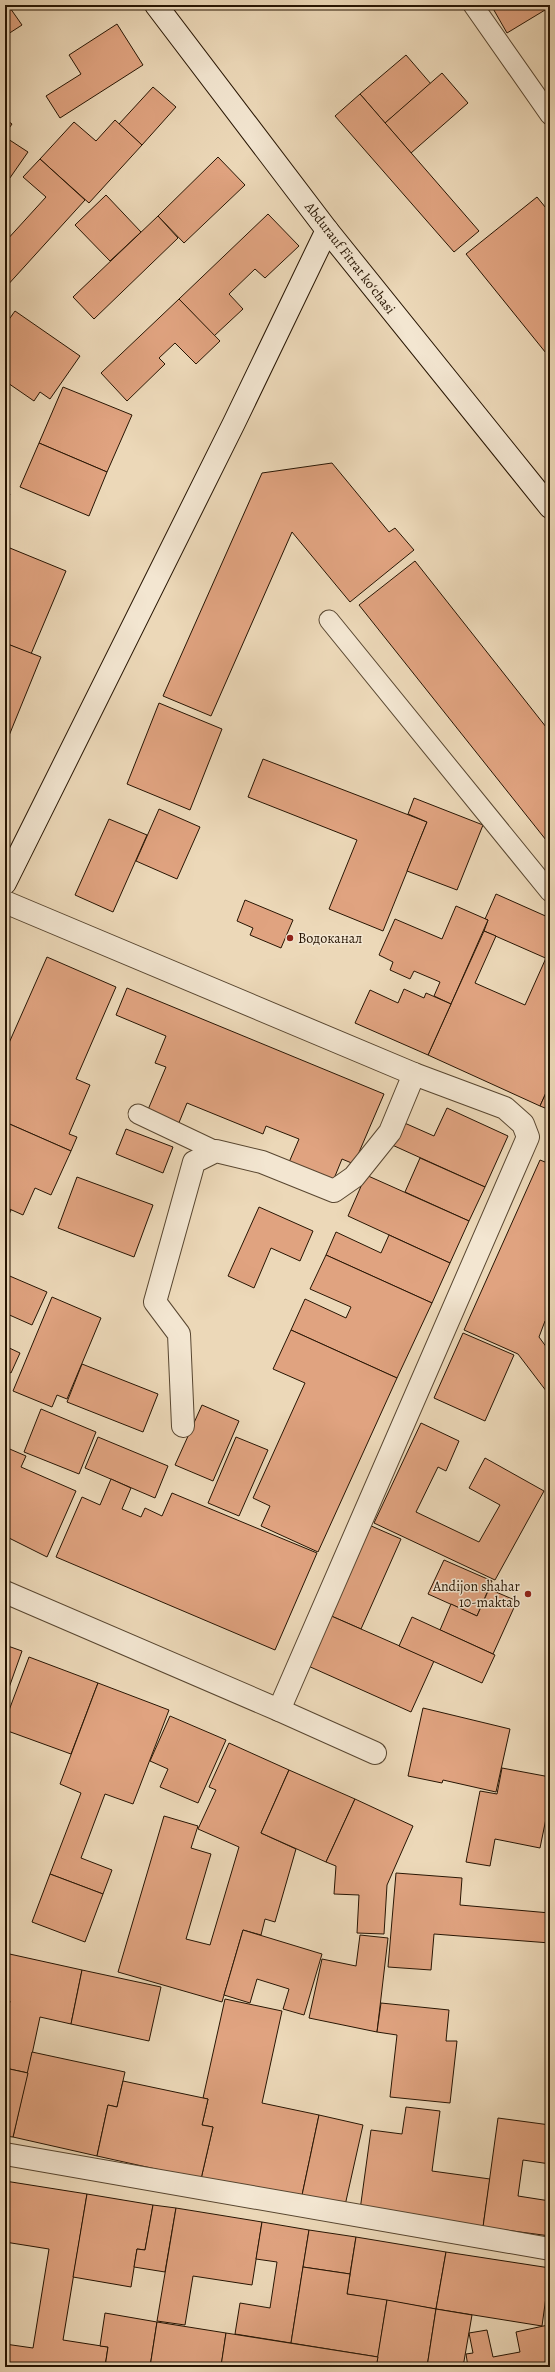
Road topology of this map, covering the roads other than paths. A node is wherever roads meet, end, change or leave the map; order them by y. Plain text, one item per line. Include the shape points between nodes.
1 (156, 5) edge
2 (473, 5) edge
3 (550, 114) edge
4 (327, 230) junction
5 (550, 507) edge
6 (329, 620) dead end
7 (5, 883) edge
8 (548, 886) edge
9 (5, 902) edge
10 (414, 1074) junction
11 (138, 1114) dead end
12 (216, 1151) junction
13 (183, 1426) dead end
14 (5, 1592) edge
15 (279, 1710) junction
16 (375, 1754) dead end
17 (5, 2154) edge
18 (550, 2249) edge

1 - 4 street, Abdurauf Fitrat koʻchasi
2 - 3 lane
4 - 5 street, Abdurauf Fitrat koʻchasi
4 - 7 street via 227,438
6 - 8 lane
9 - 10 street
10 - 12 street via 390,1132 354,1177 334,1191 262,1162
10 - 15 street via 506,1108 523,1124 528,1137
11 - 12 lane
12 - 13 street via 194,1162 155,1302 179,1334
14 - 15 street
15 - 16 street
17 - 18 street

